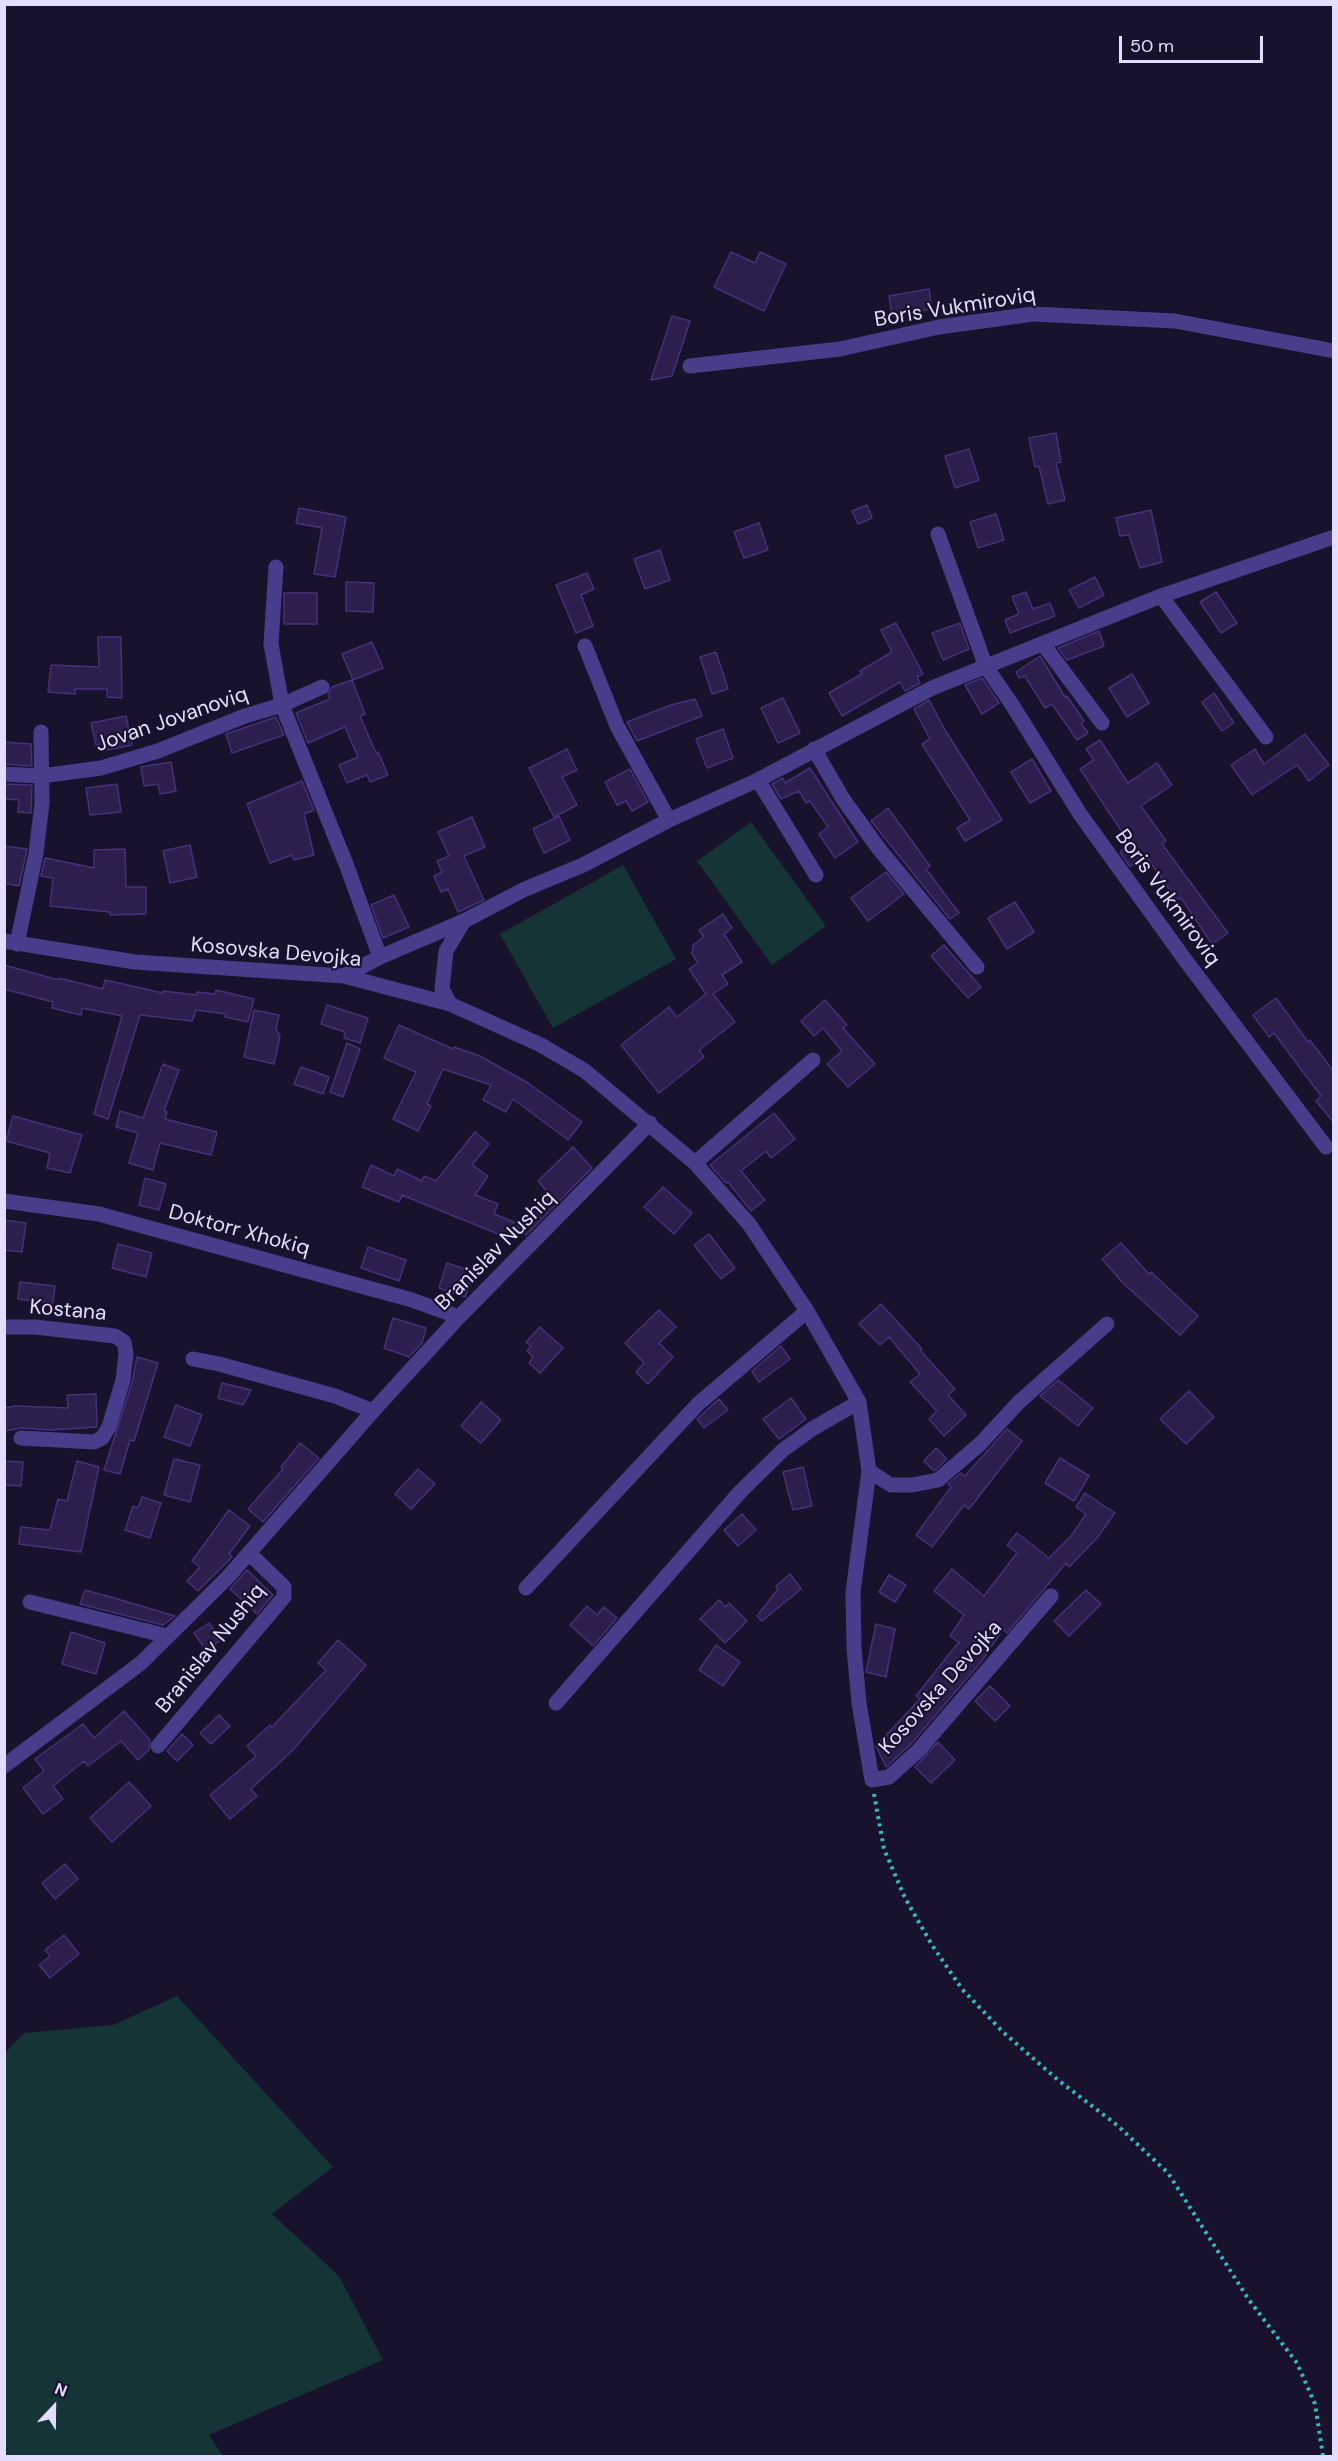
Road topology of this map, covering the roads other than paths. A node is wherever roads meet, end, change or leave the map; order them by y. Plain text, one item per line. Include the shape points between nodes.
1 (1334, 351) edge
2 (690, 366) dead end
3 (938, 534) dead end
4 (1334, 537) edge
5 (276, 567) dead end
6 (1161, 596) junction
7 (1043, 644) junction
8 (585, 646) dead end
9 (986, 667) junction
10 (322, 687) dead end
11 (282, 705) junction
12 (1102, 723) dead end
13 (41, 732) dead end
14 (1266, 737) dead end
15 (814, 749) junction
16 (4, 774) edge
17 (42, 777) junction
18 (758, 780) junction
19 (669, 820) junction
20 (816, 875) dead end
21 (464, 921) junction
22 (11, 943) edge
23 (380, 957) junction
24 (977, 967) dead end
25 (344, 976) junction
26 (450, 1004) junction
27 (813, 1060) dead end
28 (650, 1123) junction
29 (1326, 1147) dead end
30 (695, 1163) junction
31 (4, 1201) edge
32 (807, 1311) junction
33 (459, 1317) junction
34 (1107, 1323) dead end
35 (4, 1327) edge
36 (193, 1359) dead end
37 (859, 1402) junction
38 (373, 1411) junction
39 (21, 1438) dead end
40 (869, 1471) junction
41 (249, 1553) junction
42 (526, 1588) dead end
43 (1051, 1596) dead end
44 (30, 1602) dead end
45 (166, 1636) junction
46 (556, 1702) dead end
47 (158, 1746) dead end
48 (4, 1766) edge

1 - 2 street, Boris Vukmiroviq via 1175,321 1033,314 939,327 840,349
3 - 9 street, Boris Vukmiroviq
4 - 6 street
5 - 11 street, Jovan Jovanoviq via 271,644
6 - 7 street
6 - 14 street
7 - 9 street
7 - 12 street
8 - 19 street via 617,726
9 - 15 street via 932,688
9 - 29 street, Boris Vukmiroviq via 1080,814
10 - 11 street, Jovan Jovanoviq
11 - 17 street, Jovan Jovanoviq via 158,751 101,768
11 - 23 street, Jovan Jovanoviq
13 - 17 street, Kosovska Devojka
15 - 18 street
15 - 24 street via 879,849
16 - 17 street, Jovan Jovanoviq
17 - 22 street, Kosovska Devojka via 36,853
18 - 19 street
18 - 20 street
19 - 21 street
21 - 23 street
21 - 26 street via 446,951 442,989
22 - 25 street, Kosovska Devojka via 135,962
23 - 25 street
25 - 26 street, Kosovska Devojka
26 - 28 street, Kosovska Devojka via 542,1045 585,1071
27 - 30 street
28 - 30 street, Kosovska Devojka
28 - 33 street, Branislav Nushiq
30 - 32 street, Kosovska Devojka via 749,1224
31 - 33 street, Doktorr Xhokiq via 99,1214 412,1300
32 - 37 street, Kosovska Devojka
32 - 42 street via 698,1404
33 - 38 street, Branislav Nushiq
34 - 40 street via 938,1480 891,1485
35 - 39 street, Kostana via 115,1336 124,1342 126,1354 120,1390 102,1438 94,1442
36 - 38 street via 263,1375
37 - 40 street, Kosovska Devojka
37 - 46 street via 783,1450 740,1492
38 - 41 street, Branislav Nushiq
40 - 43 street, Kosovska Devojka via 855,1570 854,1625 859,1703 872,1780 889,1778 918,1751
41 - 45 street, Branislav Nushiq
41 - 47 street, Branislav Nushiq via 284,1587 284,1597
44 - 45 street, Branislav Nushiq
45 - 48 street, Branislav Nushiq via 141,1663

